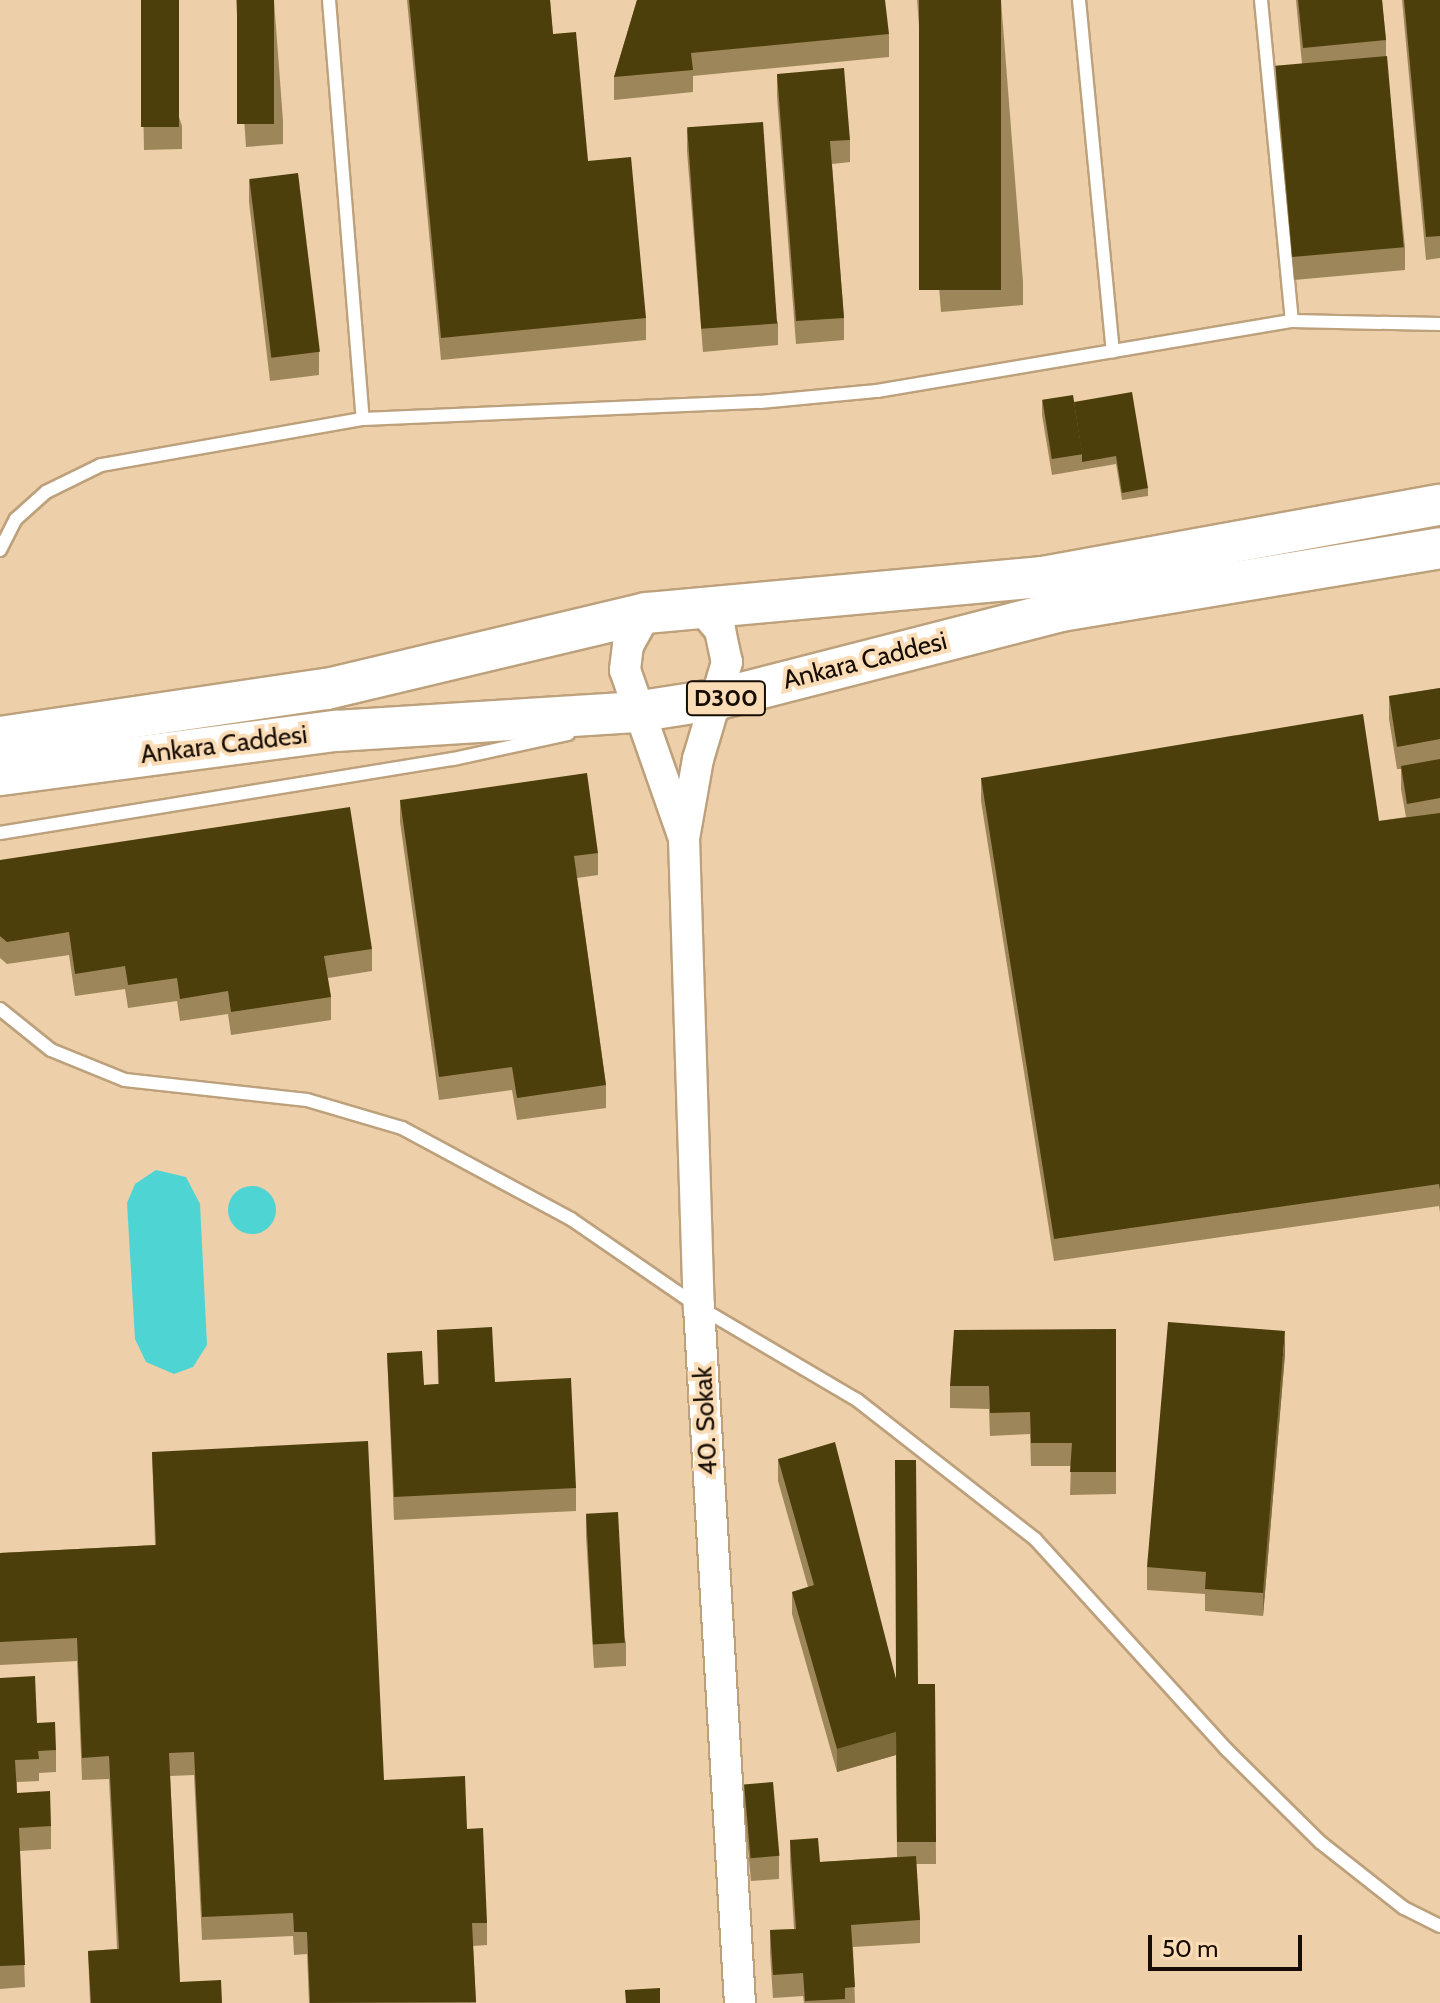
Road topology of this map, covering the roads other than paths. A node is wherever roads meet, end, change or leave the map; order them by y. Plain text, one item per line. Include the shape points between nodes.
1 (329, 0) edge
2 (1079, 0) edge
3 (1261, 0) edge
4 (1292, 321) junction
5 (1440, 324) edge
6 (1113, 351) junction
7 (363, 419) junction
8 (1440, 505) edge
9 (1440, 548) edge
10 (0, 550) edge
11 (699, 605) junction
12 (646, 613) junction
13 (719, 699) junction
14 (635, 712) junction
15 (0, 737) edge
16 (0, 775) edge
17 (0, 833) edge
18 (684, 838) junction
19 (0, 1009) edge
20 (699, 1307) junction
21 (1440, 1926) edge
22 (740, 2003) edge

1 - 7 lane
2 - 6 lane
3 - 4 lane
4 - 5 lane
4 - 6 lane
6 - 7 lane via 877,391 760,402
7 - 10 lane via 101,465 46,492 16,519
8 - 11 highway, Ankara Caddesi via 1042,577
9 - 13 highway, Ankara Caddesi / D300 via 1061,611
11 - 12 highway, Ankara Caddesi
11 - 13 street via 720,630 727,662
12 - 14 street via 628,645 625,670
12 - 15 highway, Ankara Caddesi via 327,689
13 - 14 highway, Ankara Caddesi / D300
13 - 18 street via 698,759
14 - 16 highway, Ankara Caddesi / D300 via 336,731
14 - 17 lane via 568,734 453,759
14 - 18 street
18 - 20 street, 40. Sokak
19 - 20 lane via 51,1050 125,1080 307,1100 402,1128 571,1219
20 - 21 lane via 857,1400 1035,1539 1226,1749 1320,1842 1404,1908
20 - 22 street, 40. Sokak

